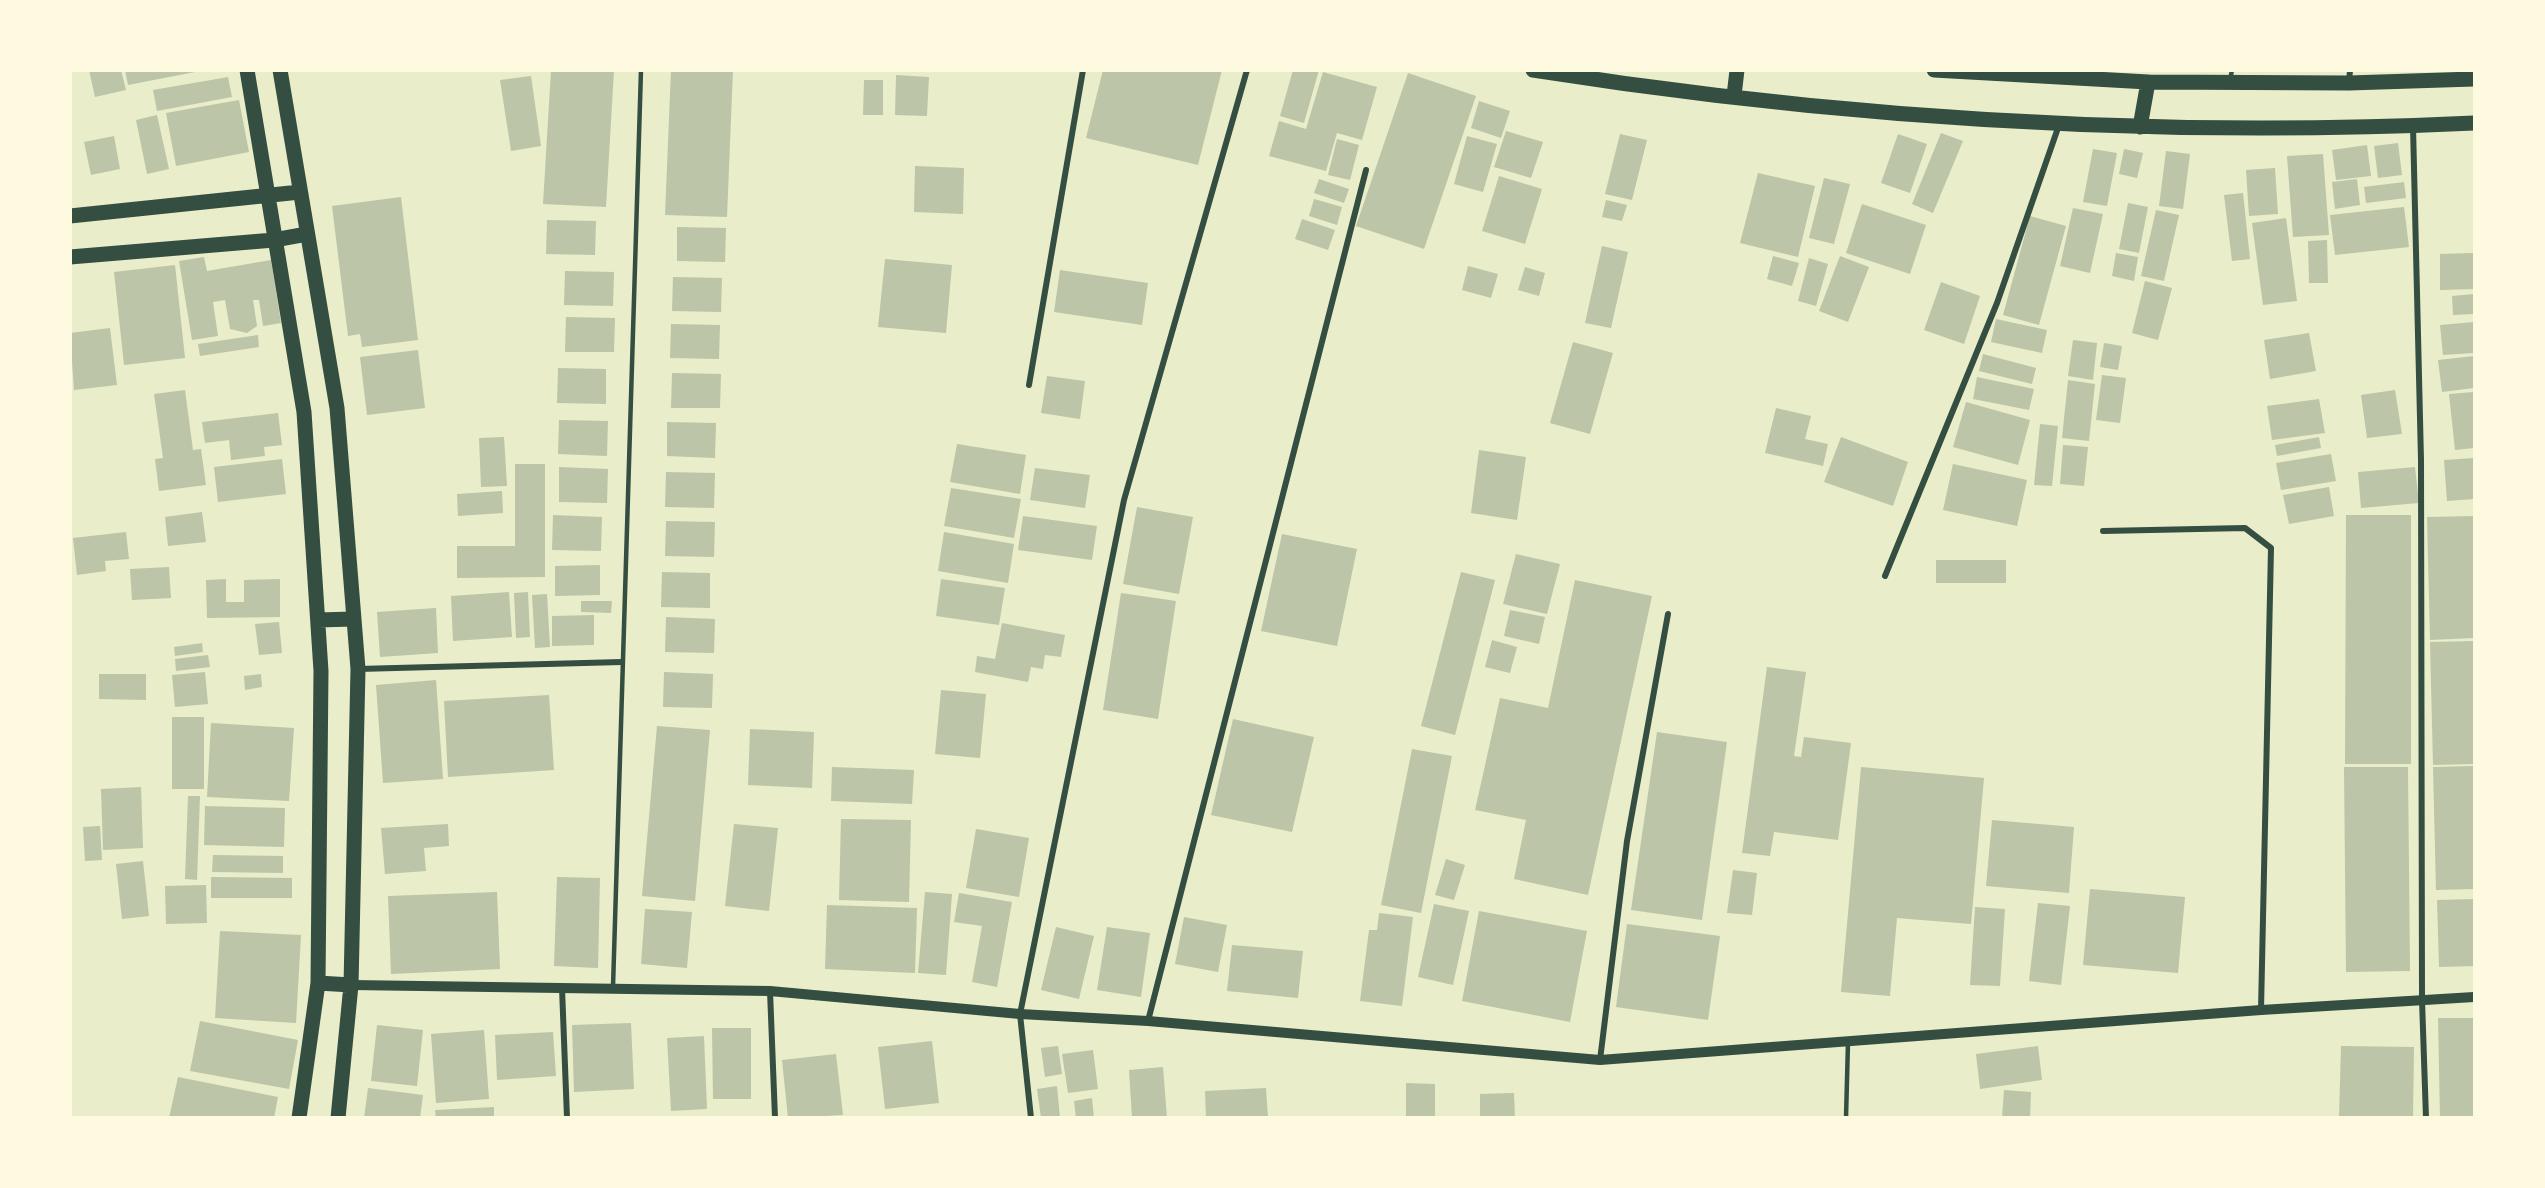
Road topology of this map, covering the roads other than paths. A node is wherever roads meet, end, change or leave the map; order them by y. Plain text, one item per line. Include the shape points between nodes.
1 (247, 70) edge
2 (280, 70) edge
3 (641, 70) edge
4 (1083, 70) edge
5 (1247, 70) edge
6 (1533, 70) edge
7 (1737, 70) edge
8 (1934, 70) edge
9 (2231, 77) edge
10 (2350, 77) edge
11 (2475, 80) edge
12 (2148, 82) junction
13 (1734, 96) junction
14 (2475, 123) edge
15 (2059, 125) junction
16 (2413, 126) junction
17 (2140, 127) junction
18 (1366, 170) dead end
19 (300, 192) junction
20 (267, 197) junction
21 (70, 216) edge
22 (307, 234) junction
23 (274, 240) junction
24 (70, 257) edge
25 (1029, 385) dead end
26 (2103, 531) dead end
27 (1885, 576) dead end
28 (1668, 614) dead end
29 (353, 619) junction
30 (318, 620) junction
31 (622, 662) junction
32 (358, 669) junction
33 (318, 983) junction
34 (351, 985) junction
35 (562, 987) junction
36 (613, 987) junction
37 (770, 991) junction
38 (2475, 997) edge
39 (2422, 1000) junction
40 (2261, 1010) junction
41 (1020, 1014) junction
42 (1148, 1021) junction
43 (1848, 1042) junction
44 (1600, 1060) junction
45 (299, 1118) edge
46 (338, 1118) edge
47 (567, 1118) edge
48 (775, 1118) edge
49 (1031, 1118) edge
50 (1846, 1118) edge
51 (2426, 1118) edge

1 - 20 main road
2 - 19 main road
3 - 31 lane
4 - 25 street
5 - 41 street via 1124,500
6 - 13 main road via 1636,87
7 - 13 main road
8 - 12 main road
9 - 10 main road
9 - 12 main road
10 - 11 main road
12 - 17 main road
13 - 15 main road
14 - 16 main road
15 - 17 main road
15 - 27 street via 1997,303
16 - 17 main road
16 - 39 street via 2421,460
18 - 42 street
19 - 20 main road
19 - 22 main road
20 - 21 main road
20 - 23 main road
22 - 23 main road
22 - 29 main road via 337,408
23 - 24 main road
23 - 30 main road via 304,412
26 - 40 street via 2245,528 2271,548
28 - 44 street via 1627,841
29 - 30 main road
29 - 32 main road
30 - 33 main road
31 - 32 street
31 - 36 lane
32 - 34 main road
33 - 34 main road
33 - 45 main road
34 - 35 street
34 - 46 main road
35 - 36 street
35 - 47 street
36 - 37 street
37 - 41 street
37 - 48 street
38 - 39 street
39 - 40 street
39 - 51 street
40 - 43 street
41 - 42 street
41 - 49 street
42 - 44 street
43 - 44 street
43 - 50 lane

